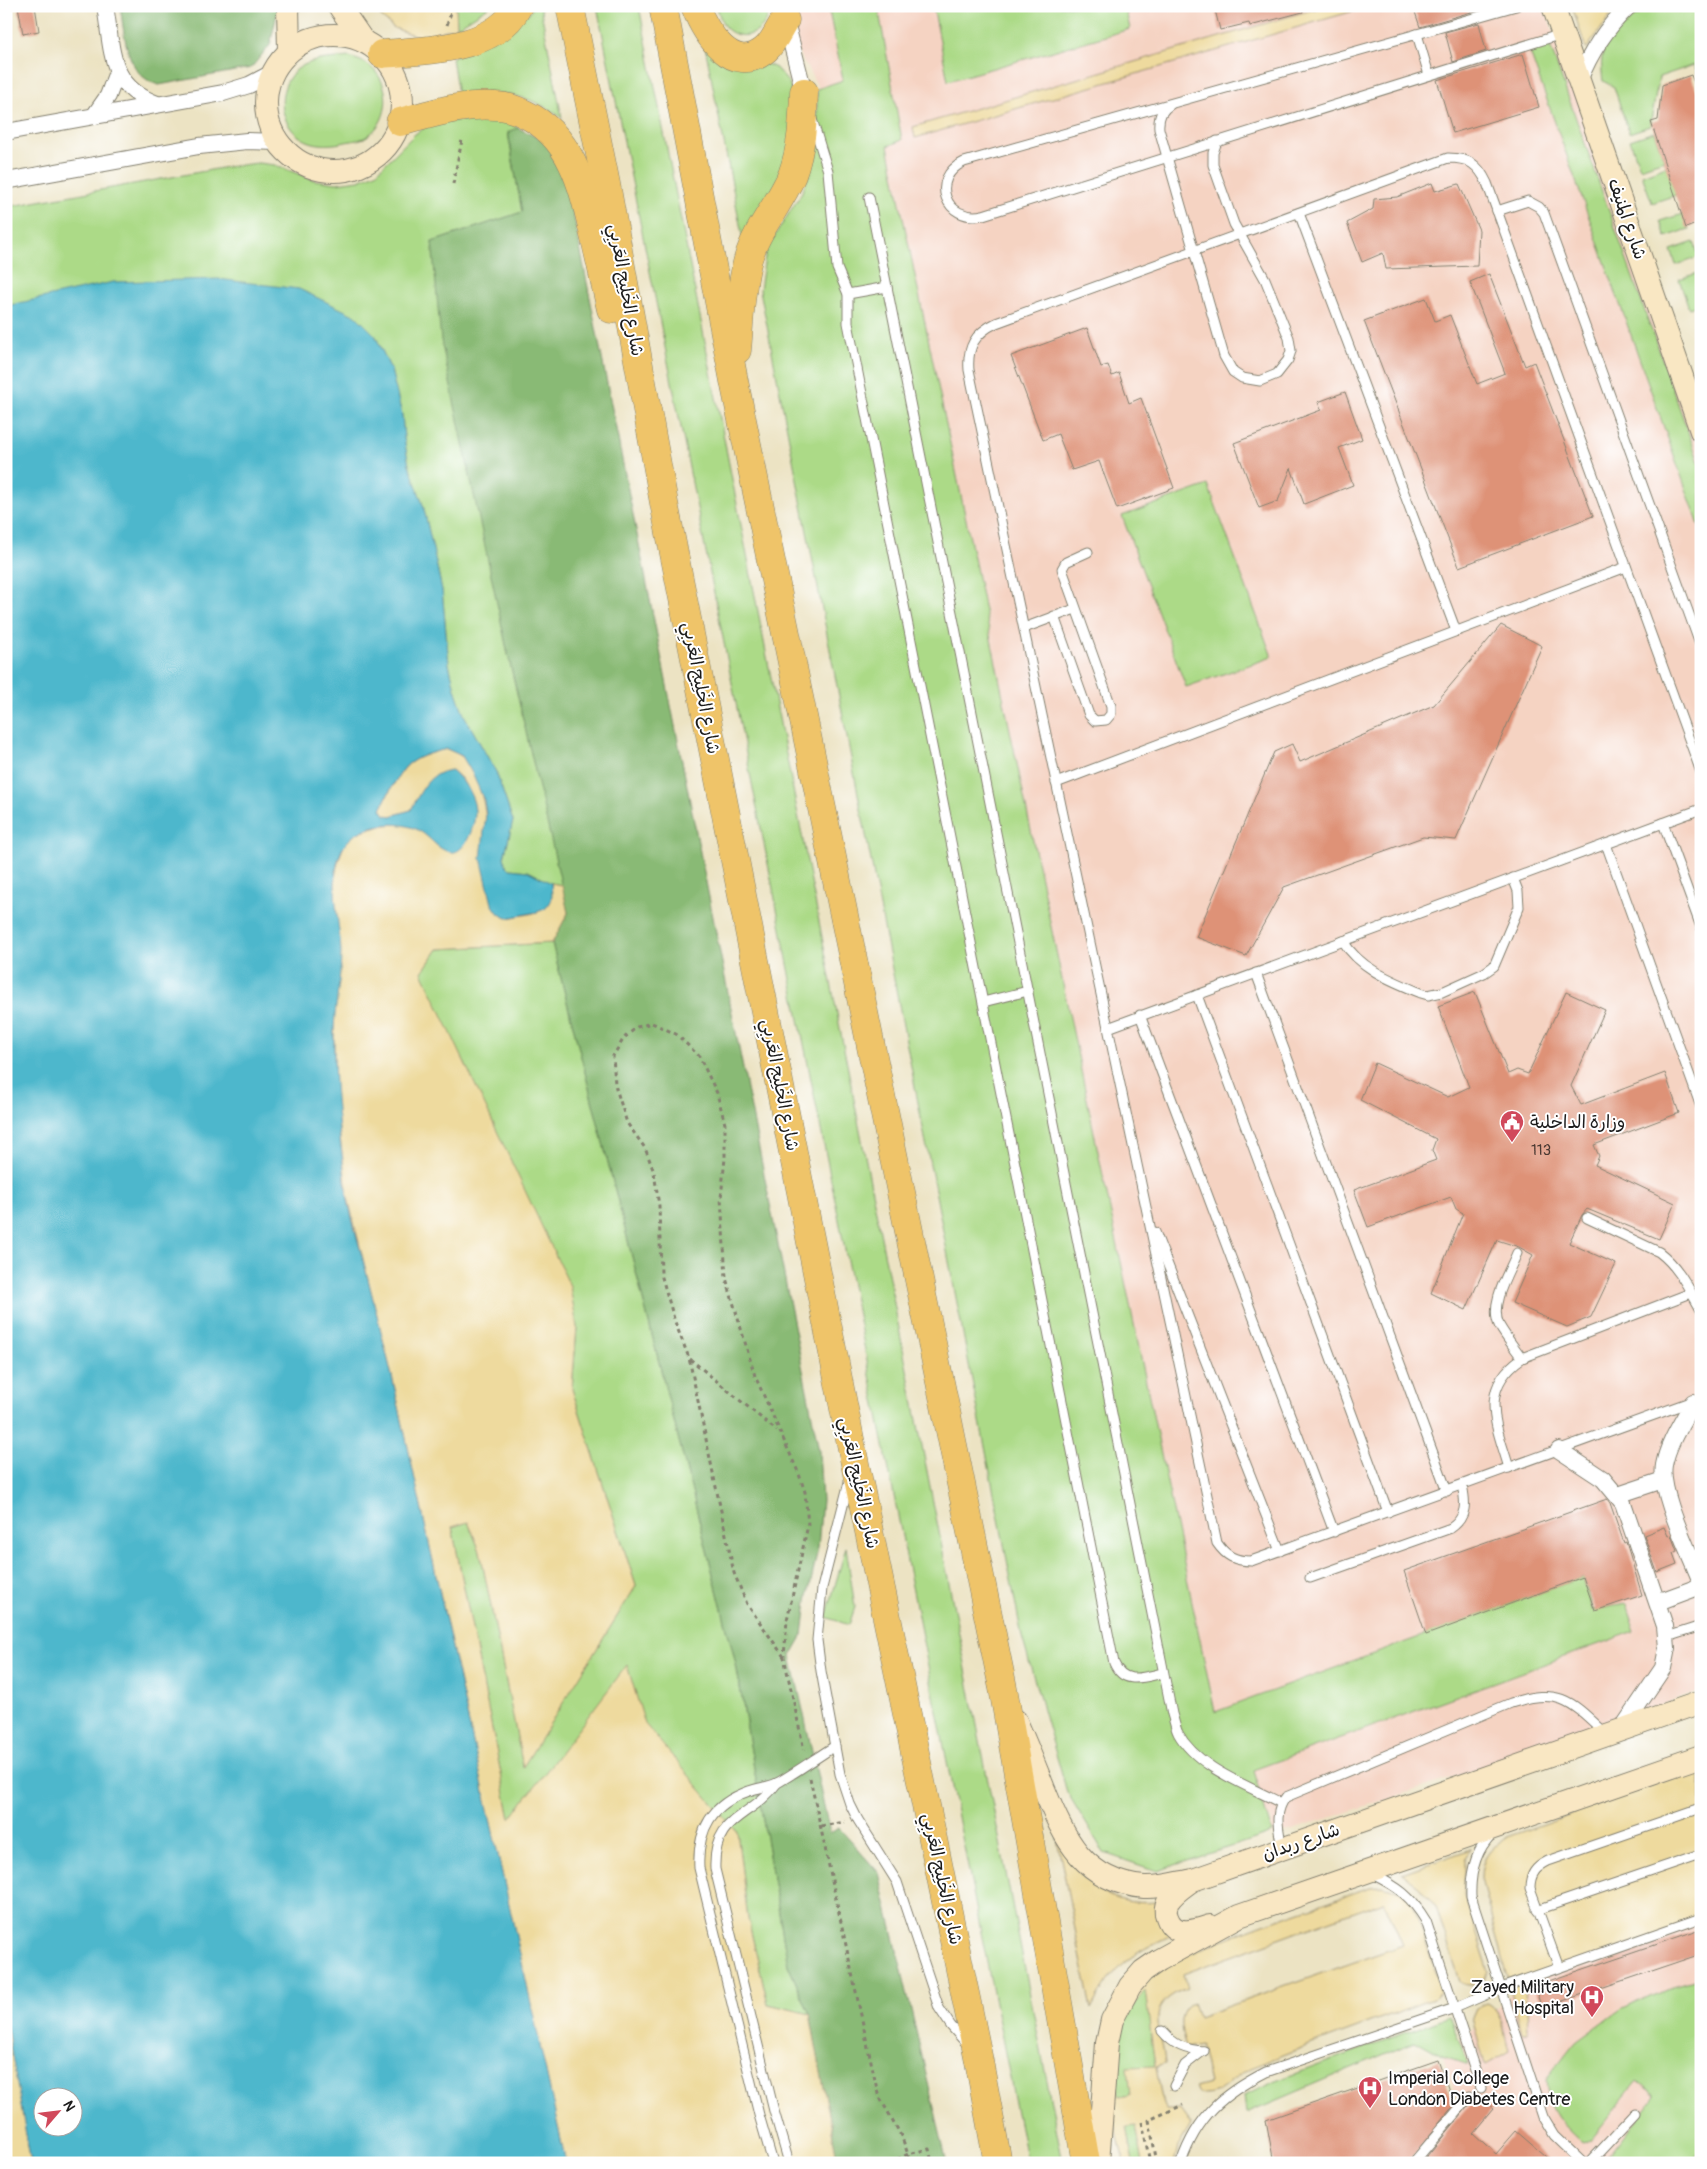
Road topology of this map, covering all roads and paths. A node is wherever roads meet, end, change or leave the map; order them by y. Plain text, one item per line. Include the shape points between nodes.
1 (104, 6) edge
2 (288, 6) edge
3 (339, 6) edge
4 (453, 6) edge
5 (518, 6) edge
6 (570, 6) edge
7 (663, 6) edge
8 (695, 6) edge
9 (1516, 6) edge
10 (1554, 6) edge
11 (1629, 6) edge
12 (784, 13) edge
13 (446, 28) dead end
14 (1417, 34) junction
15 (1562, 34) junction
16 (372, 48) junction
17 (289, 51) junction
18 (117, 72) junction
19 (272, 73) junction
20 (1429, 75) junction
21 (1578, 81) junction
22 (804, 92) junction
23 (1175, 102) junction
24 (157, 104) junction
25 (94, 116) junction
26 (400, 122) junction
27 (6, 132) edge
28 (462, 140) dead end
29 (1217, 141) junction
30 (277, 142) junction
31 (1167, 157) junction
32 (6, 181) edge
33 (453, 184) dead end
34 (869, 197) dead end
35 (1497, 211) junction
36 (1299, 212) junction
37 (1240, 234) junction
38 (1194, 251) junction
39 (887, 287) junction
40 (848, 294) junction
41 (734, 382) junction
42 (1701, 432) edge
43 (664, 503) junction
44 (1088, 552) dead end
45 (1626, 567) junction
46 (1075, 609) junction
47 (1054, 616) junction
48 (1024, 628) junction
49 (1456, 631) junction
50 (1701, 647) edge
51 (1701, 772) edge
52 (1056, 783) junction
53 (1701, 809) edge
54 (1663, 823) junction
55 (1606, 844) junction
56 (1513, 878) junction
57 (1701, 927) edge
58 (1342, 941) junction
59 (1256, 973) junction
60 (1028, 992) junction
61 (1197, 995) junction
62 (983, 1002) junction
63 (1140, 1016) junction
64 (1108, 1028) junction
65 (1701, 1106) edge
66 (1146, 1208) junction
67 (1587, 1218) dead end
68 (1517, 1253) dead end
69 (1692, 1293) junction
70 (1701, 1310) edge
71 (689, 1358) junction
72 (1522, 1358) junction
73 (1697, 1400) edge
74 (779, 1433) junction
75 (1559, 1450) junction
76 (854, 1460) junction
77 (1509, 1468) junction
78 (1663, 1480) junction
79 (1462, 1485) junction
80 (1447, 1490) junction
81 (1618, 1496) junction
82 (1388, 1512) junction
83 (1334, 1532) junction
84 (1280, 1551) junction
85 (1310, 1578) dead end
86 (1701, 1582) edge
87 (1701, 1586) edge
88 (1658, 1602) junction
89 (1701, 1626) edge
90 (1668, 1637) junction
91 (784, 1657) junction
92 (1164, 1672) junction
93 (1003, 1688) junction
94 (1701, 1702) edge
95 (1614, 1732) junction
96 (835, 1746) junction
97 (1701, 1756) edge
98 (807, 1764) junction
99 (777, 1783) junction
100 (1281, 1803) junction
101 (1701, 1808) edge
102 (858, 1820) junction
103 (1501, 1825) junction
104 (820, 1826) junction
105 (1282, 1848) junction
106 (1701, 1854) edge
107 (1367, 1872) junction
108 (1193, 1880) junction
109 (1537, 1910) junction
110 (1239, 1916) junction
111 (1701, 1918) edge
112 (1559, 1968) junction
113 (1501, 1988) junction
114 (1455, 2008) junction
115 (1162, 2031) dead end
116 (978, 2056) junction
117 (1174, 2086) dead end
118 (1481, 2088) dead end
119 (1469, 2097) dead end
120 (1184, 2105) dead end
121 (1635, 2114) dead end
122 (1142, 2122) dead end
123 (908, 2154) junction
124 (773, 2163) edge
125 (788, 2163) edge
126 (890, 2163) edge
127 (910, 2163) edge
128 (932, 2163) edge
129 (998, 2163) edge
130 (1086, 2163) edge
131 (1098, 2163) edge
132 (1150, 2163) edge
133 (1157, 2163) edge
134 (1181, 2163) edge
135 (1413, 2163) edge
136 (1583, 2163) edge
137 (1589, 2163) edge

1 - 18 street
2 - 17 main road
3 - 16 main road
4 - 13 path
5 - 16 highway via 500,26 465,44 446,48
6 - 43 highway, شارع الخَلِيج العَربِي
7 - 41 highway
8 - 12 highway via 712,40 726,52 740,57 753,56 765,50 773,41
9 - 14 lane
10 - 15 main road, شارع المنيف
11 - 21 street via 1604,32
12 - 22 street
14 - 20 lane
14 - 23 lane
15 - 20 lane
15 - 21 main road, شارع المنيف
16 - 17 main road via 344,35 324,35 305,40
16 - 26 main road via 393,69 400,86
17 - 19 main road
18 - 24 street via 133,93
18 - 25 street via 108,96
19 - 24 street via 236,89
19 - 30 main road via 266,90 265,108
20 - 29 lane
21 - 42 main road, شارع المنيف
22 - 40 lane via 826,161 837,268
22 - 41 highway via 799,152 792,175 754,242 748,260
23 - 31 lane via 1163,111 1158,124
23 - 31 lane via 964,162 946,177 945,194 952,208 967,216 975,216
24 - 25 street
25 - 27 street
26 - 30 main road via 392,140 379,155 345,171 325,172 307,167
26 - 43 highway via 455,108 499,106 535,119 548,128 568,153 582,185
28 - 33 path
29 - 31 lane
29 - 37 lane via 1213,165
30 - 32 street via 247,141 199,146
31 - 38 lane
34 - 39 lane
35 - 36 lane via 1481,171 1460,158 1448,158
35 - 45 lane
35 - 50 lane via 1528,201 1544,213
36 - 37 lane
36 - 49 lane
37 - 38 lane
37 - 38 lane via 1265,279 1289,338 1291,351 1288,360 1269,379 1251,381 1227,365
38 - 48 lane via 996,323 976,336 971,347 969,370
39 - 40 lane
39 - 60 lane
40 - 62 lane via 848,323
41 - 93 highway
43 - 76 highway, شارع الخَلِيج العَربِي
44 - 46 lane via 1066,562 1062,570
45 - 49 lane
45 - 51 lane
46 - 47 lane
46 - 47 lane via 1111,706 1111,714 1106,720 1096,722 1089,715
47 - 48 lane
48 - 52 lane
49 - 52 lane
52 - 64 lane
53 - 54 lane
54 - 55 lane
54 - 57 lane
55 - 56 lane
55 - 65 lane
56 - 58 lane
56 - 58 lane via 1519,907 1494,966 1442,992 1421,993 1369,969 1354,958
58 - 59 lane
59 - 61 lane
59 - 80 lane
60 - 62 lane
60 - 92 lane
61 - 63 lane
61 - 82 lane
62 - 92 lane via 1114,1663 1128,1678
63 - 64 lane
63 - 83 lane
64 - 66 lane
66 - 84 lane
66 - 84 lane via 1217,1543 1227,1555 1241,1562
67 - 69 lane via 1663,1256 1676,1267
68 - 72 lane via 1497,1301 1496,1316
69 - 70 lane
69 - 72 lane
71 - 74 path
71 - 74 path via 661,1274 659,1206 654,1172 645,1148 627,1123 614,1086 613,1056 624,1038 637,1027 652,1023 676,1034 699,1056 718,1093 725,1124 721,1198 726,1278 755,1376
71 - 91 path via 734,1573 747,1604
72 - 77 lane via 1499,1382 1493,1402 1493,1413
73 - 75 lane
73 - 78 street via 1667,1454
74 - 91 path via 799,1474 808,1525 787,1620
75 - 77 lane
75 - 81 street via 1603,1479
76 - 96 lane via 822,1588 817,1640
76 - 116 highway, شارع الخَلِيج العَربِي
77 - 79 lane
78 - 81 street
78 - 86 street
79 - 80 lane
79 - 85 lane via 1464,1512 1451,1528
80 - 82 lane
81 - 88 street via 1626,1510
82 - 83 lane
83 - 84 lane
87 - 88 street
88 - 90 street
89 - 90 lane
90 - 95 street via 1666,1658 1658,1677
91 - 98 path
92 - 100 lane via 1177,1732 1190,1749 1206,1764
93 - 108 main road, شارع ربدان via 1059,1826 1087,1864 1123,1884 1145,1887
93 - 130 highway
94 - 95 main road, شارع ربدان
95 - 100 lane via 1570,1703 1552,1696 1533,1696 1293,1793
95 - 105 main road, شارع ربدان
96 - 98 lane
96 - 102 lane via 840,1774
97 - 103 main road
98 - 99 lane
98 - 104 path
99 - 124 lane via 748,1791 718,1809 703,1832 698,1856
99 - 125 lane via 760,1802 722,1832 715,1864
100 - 105 lane via 1277,1817
101 - 109 lane via 1541,1864 1530,1881
102 - 104 path
102 - 116 lane via 897,1882 939,2008
103 - 107 main road
103 - 113 lane via 1480,1850 1470,1881 1471,1897
104 - 123 path via 878,2094 903,2137
105 - 108 main road, شارع ربدان
106 - 109 lane
107 - 110 main road
107 - 114 lane via 1403,1891 1416,1905 1426,1921
108 - 110 main road via 1167,1903 1166,1914 1172,1926 1184,1932 1194,1932
109 - 112 lane
110 - 131 main road via 1143,1971 1120,2002 1107,2043
111 - 112 lane
112 - 113 lane
113 - 114 lane
113 - 136 lane via 1539,2105 1563,2145
114 - 118 lane
114 - 134 lane via 1266,2072 1238,2086 1200,2122
115 - 117 lane via 1180,2047 1204,2051 1186,2065
116 - 129 highway, شارع الخَلِيج العَربِي
119 - 135 lane
120 - 133 path via 1149,2120
121 - 137 lane
122 - 132 path
123 - 126 path
123 - 127 path
123 - 128 path via 929,2149

